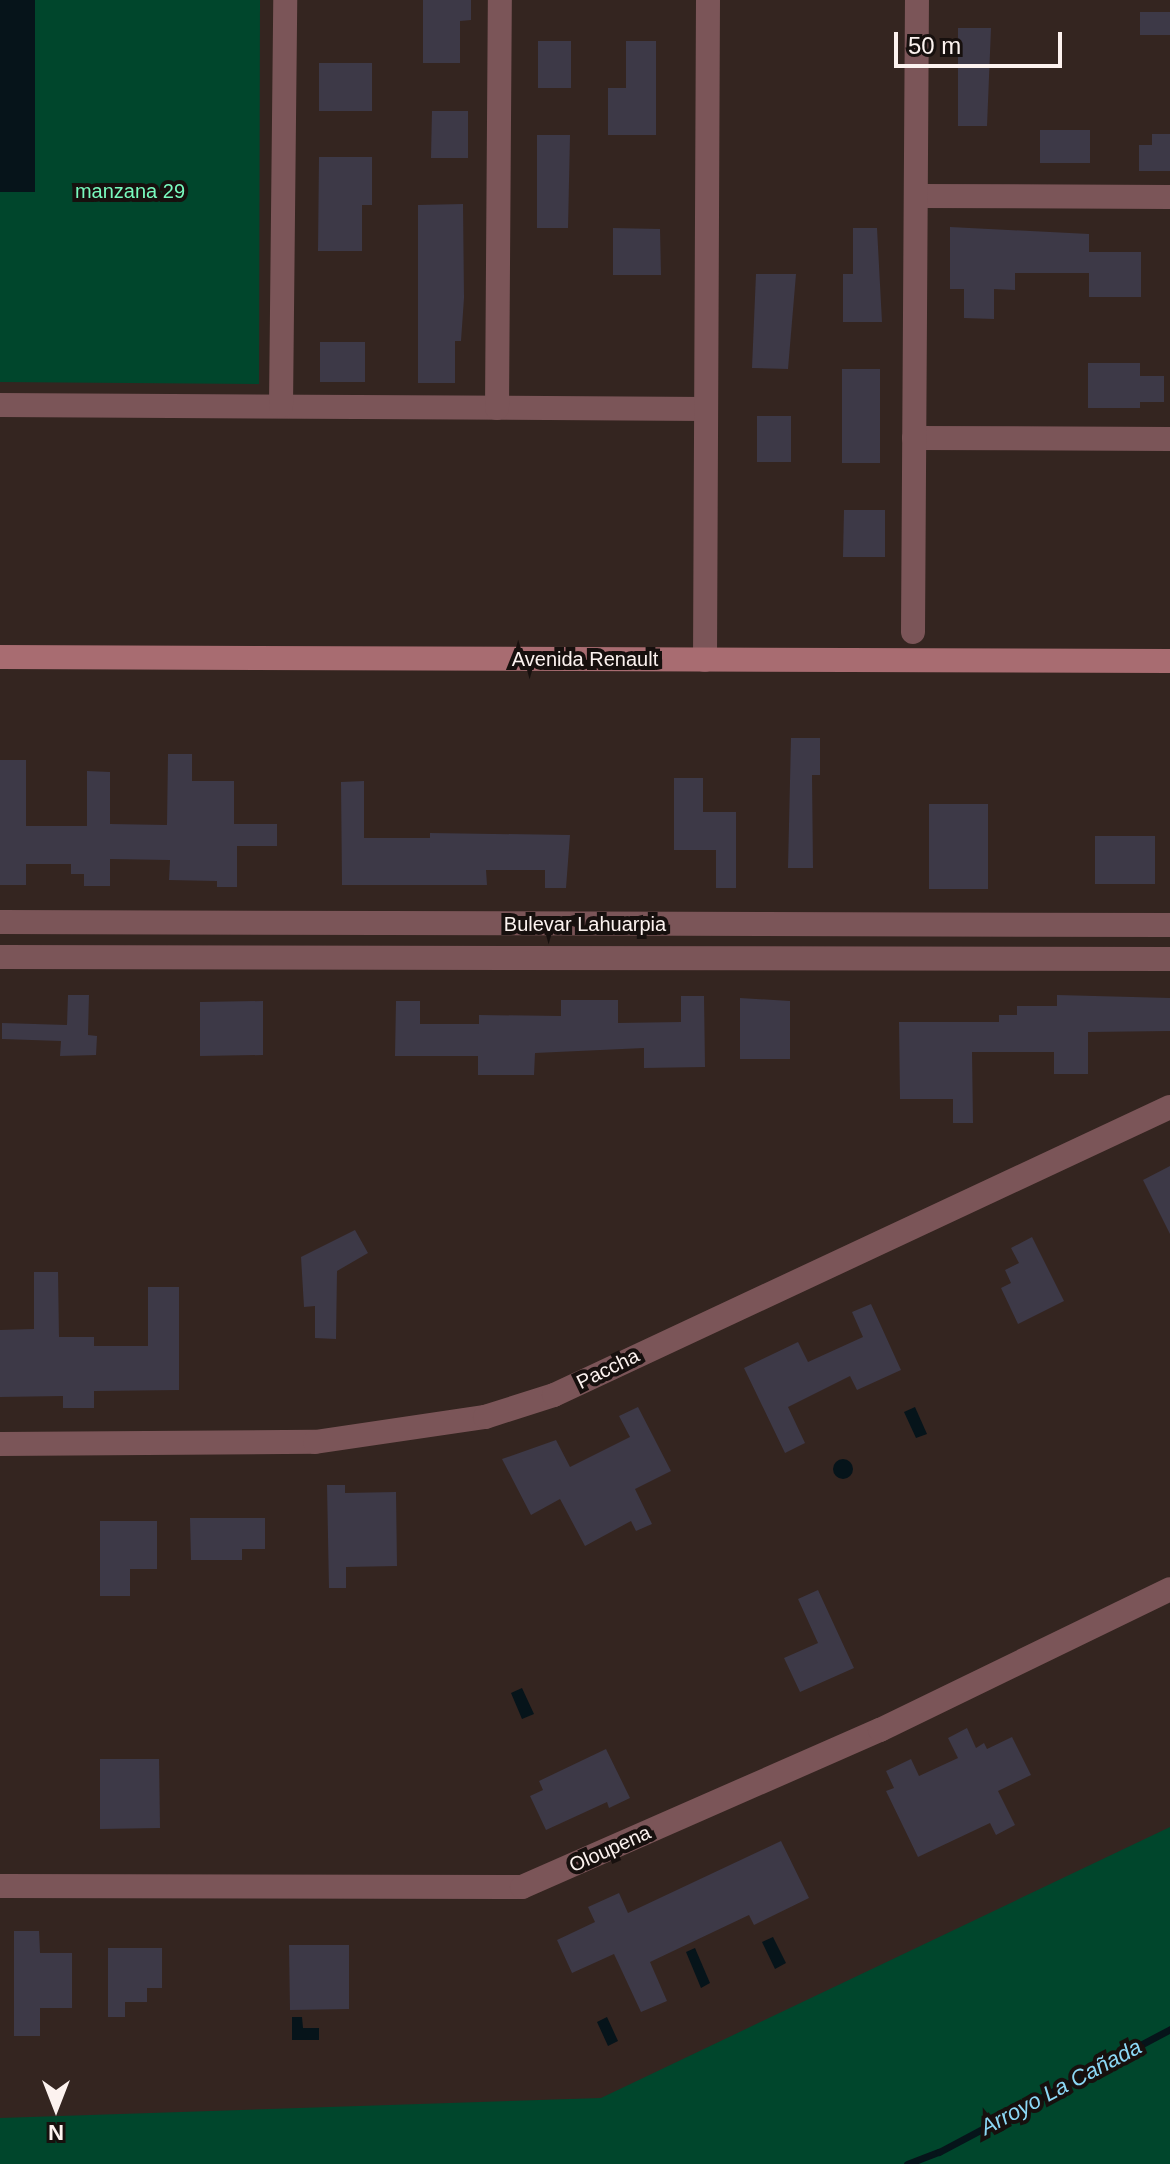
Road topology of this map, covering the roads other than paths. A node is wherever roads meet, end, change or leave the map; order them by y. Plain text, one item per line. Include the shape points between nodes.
1 (285, 0) edge
2 (500, 0) edge
3 (708, 0) edge
4 (917, 0) edge
5 (916, 196) junction
6 (1170, 197) edge
7 (0, 405) edge
8 (281, 406) junction
9 (497, 408) junction
10 (706, 409) junction
11 (914, 438) junction
12 (1170, 439) edge
13 (913, 632) dead end
14 (0, 657) edge
15 (705, 660) junction
16 (1170, 661) edge
17 (0, 922) edge
18 (1170, 925) edge
19 (0, 957) edge
20 (1170, 959) edge
21 (1170, 1107) edge
22 (0, 1444) edge
23 (1170, 1589) edge
24 (0, 1886) edge

1 - 8 street
2 - 9 street
3 - 10 street
4 - 5 street
5 - 6 street
5 - 11 street
7 - 8 street
8 - 9 street
9 - 10 street
10 - 15 street
11 - 12 street
11 - 13 street
14 - 15 street, Avenida Renault
15 - 16 street, Avenida Renault
17 - 18 street, Bulevar Lahuarpia
19 - 20 street
21 - 22 street, Paccha via 554,1395 485,1417 315,1442
23 - 24 street, Oloupena via 880,1730 522,1887

